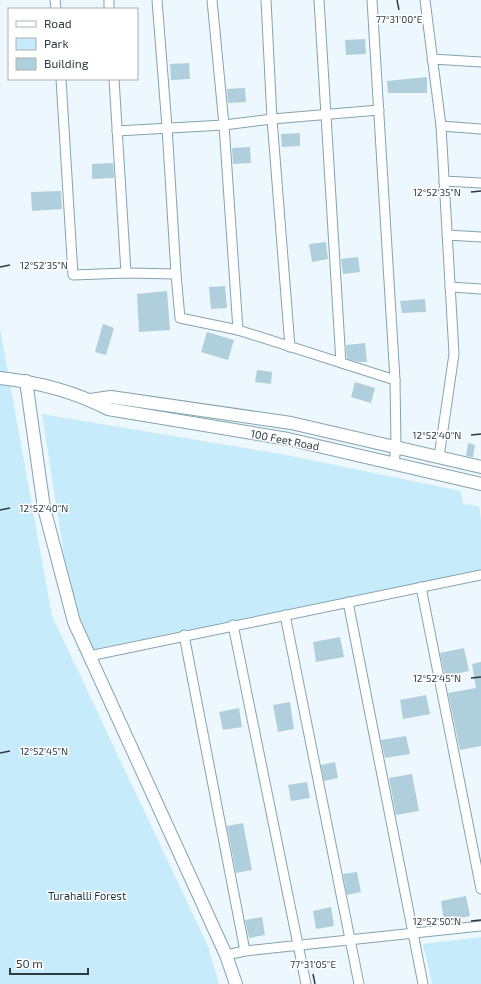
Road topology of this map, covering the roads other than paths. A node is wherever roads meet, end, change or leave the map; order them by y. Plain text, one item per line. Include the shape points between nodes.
1 (157, 0) edge
2 (212, 0) edge
3 (266, 0) edge
4 (318, 0) edge
5 (372, 0) edge
6 (425, 0) edge
7 (432, 59) junction
8 (481, 62) edge
9 (61, 80) edge
10 (114, 80) edge
11 (379, 110) junction
12 (326, 115) junction
13 (272, 119) junction
14 (224, 125) junction
15 (441, 126) junction
16 (167, 127) junction
17 (481, 129) edge
18 (117, 131) junction
19 (444, 181) junction
20 (481, 183) edge
21 (447, 235) junction
22 (481, 237) edge
23 (126, 273) junction
24 (176, 274) junction
25 (450, 287) junction
26 (481, 289) edge
27 (238, 330) junction
28 (290, 347) junction
29 (341, 363) junction
30 (0, 378) edge
31 (395, 380) junction
32 (26, 381) junction
33 (90, 400) junction
34 (396, 447) junction
35 (439, 457) junction
36 (394, 463) junction
37 (481, 467) edge
38 (481, 484) edge
39 (481, 575) edge
40 (421, 587) junction
41 (348, 602) junction
42 (285, 615) junction
43 (233, 625) junction
44 (184, 635) junction
45 (89, 656) junction
46 (481, 889) edge
47 (481, 926) edge
48 (413, 933) junction
49 (350, 940) junction
50 (298, 946) junction
51 (245, 951) junction
52 (226, 955) junction
53 (236, 984) edge
54 (306, 984) edge
55 (359, 984) edge
56 (423, 984) edge

1 - 16 street
2 - 14 street
3 - 13 street
4 - 12 street
5 - 11 street
6 - 7 street
7 - 8 street
7 - 15 street
9 - 23 street via 72,276
10 - 18 street
11 - 12 street
11 - 31 street
12 - 13 street
12 - 29 street
13 - 14 street
13 - 28 street
14 - 16 street
14 - 27 street
15 - 17 street
15 - 19 street
16 - 18 street
16 - 24 street
18 - 23 street
19 - 20 street
19 - 21 street
21 - 22 street
21 - 25 street
23 - 24 street
24 - 27 street via 180,318
25 - 26 street
25 - 35 street via 454,354
27 - 28 street
28 - 29 street
29 - 31 street
30 - 32 main road, 100 Feet Road
31 - 34 street
32 - 33 main road, 100 Feet Road
32 - 45 main road via 44,508 74,622
33 - 34 main road, 100 Feet Road via 111,397 291,423
33 - 36 main road, 100 Feet Road via 108,409 288,439
34 - 35 main road, 100 Feet Road
34 - 36 street
35 - 37 main road, 100 Feet Road
36 - 38 main road, 100 Feet Road
39 - 40 street
40 - 41 street
40 - 46 street
41 - 42 street
41 - 48 street
42 - 43 street
42 - 49 street
43 - 44 street
43 - 50 street
44 - 45 street
44 - 51 street
45 - 52 main road
47 - 48 street
48 - 49 street
48 - 56 street
49 - 50 street
49 - 55 street
50 - 51 street
50 - 54 street
51 - 52 street
52 - 53 main road

